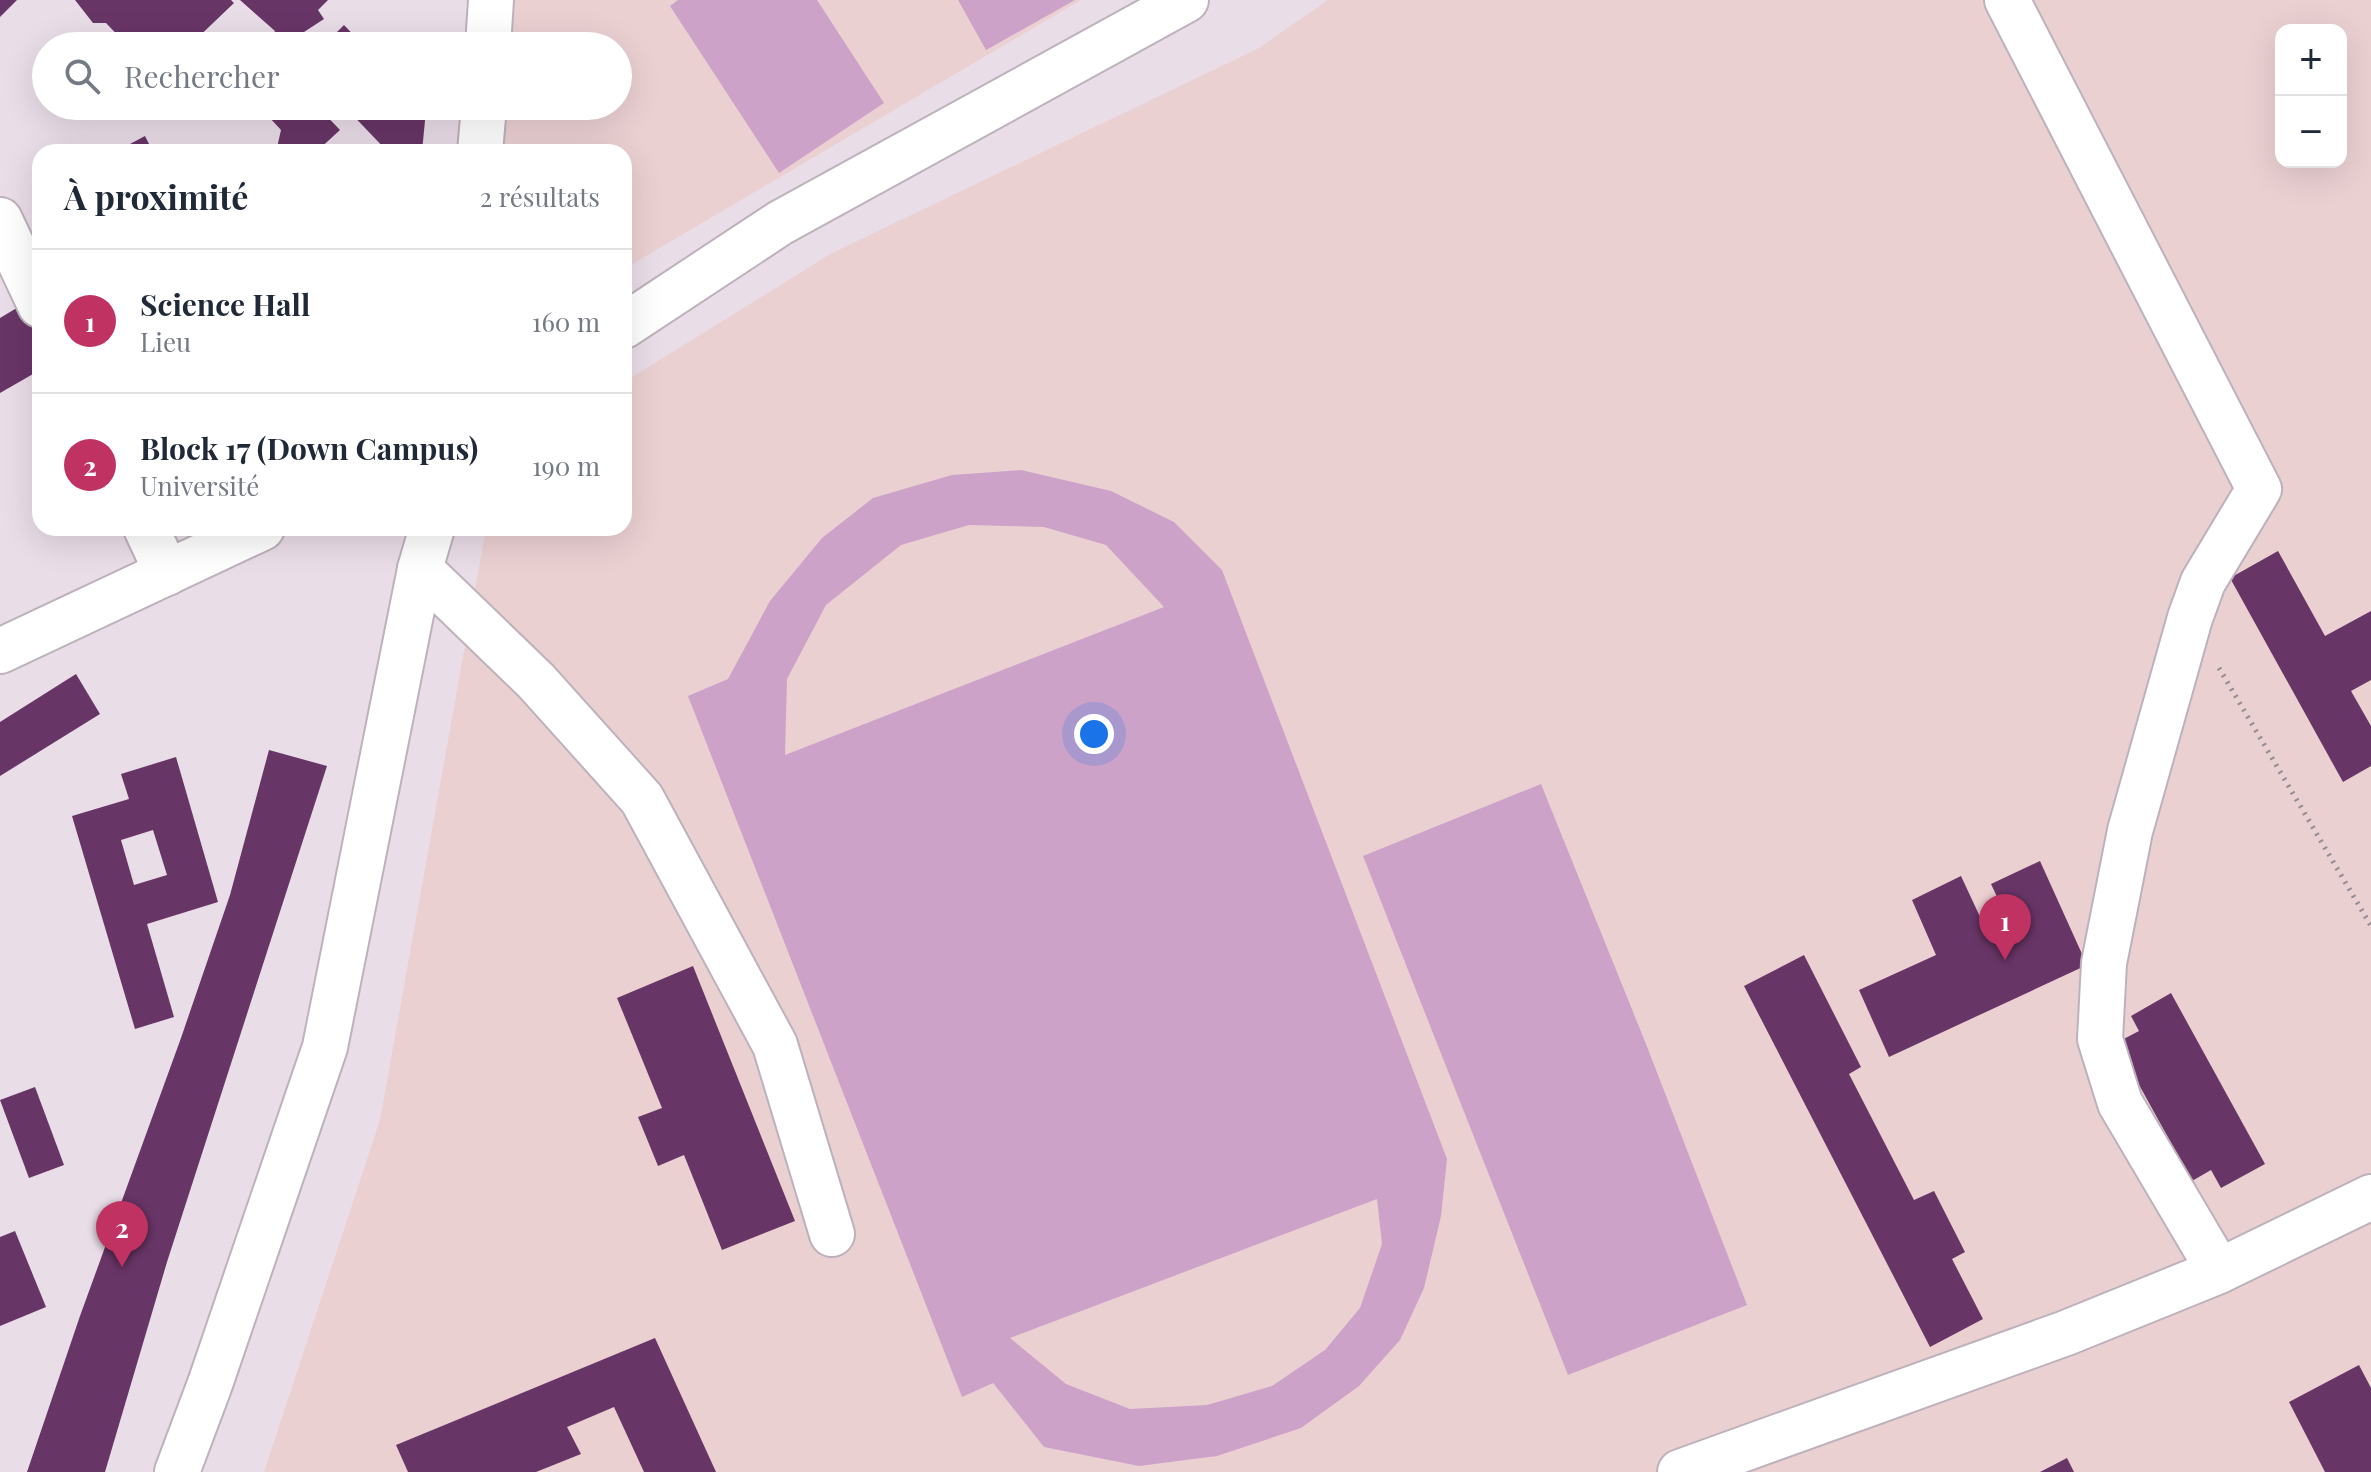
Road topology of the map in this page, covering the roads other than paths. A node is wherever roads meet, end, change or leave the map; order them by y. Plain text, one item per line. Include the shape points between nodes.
1 (491, 0) edge
2 (1186, 0) edge
3 (2007, 0) edge
4 (489, 32) edge
5 (483, 120) edge
6 (481, 144) edge
7 (0, 220) edge
8 (32, 288) edge
9 (632, 321) edge
10 (150, 536) edge
11 (245, 536) edge
12 (426, 548) edge
13 (167, 573) junction
14 (0, 651) edge
15 (2371, 1197) edge
16 (832, 1234) dead end
17 (2219, 1271) junction
18 (177, 1472) edge
19 (1680, 1472) edge

1 - 4 street
2 - 9 street via 780,223
3 - 17 street via 2259,489 2203,582 2190,618 2130,831 2104,963 2100,1039 2120,1103
5 - 6 street
7 - 8 street
10 - 13 street
11 - 13 street
12 - 16 street via 642,799 775,1045
12 - 18 street via 325,1047
13 - 14 street
15 - 17 street
17 - 19 street via 2066,1333

